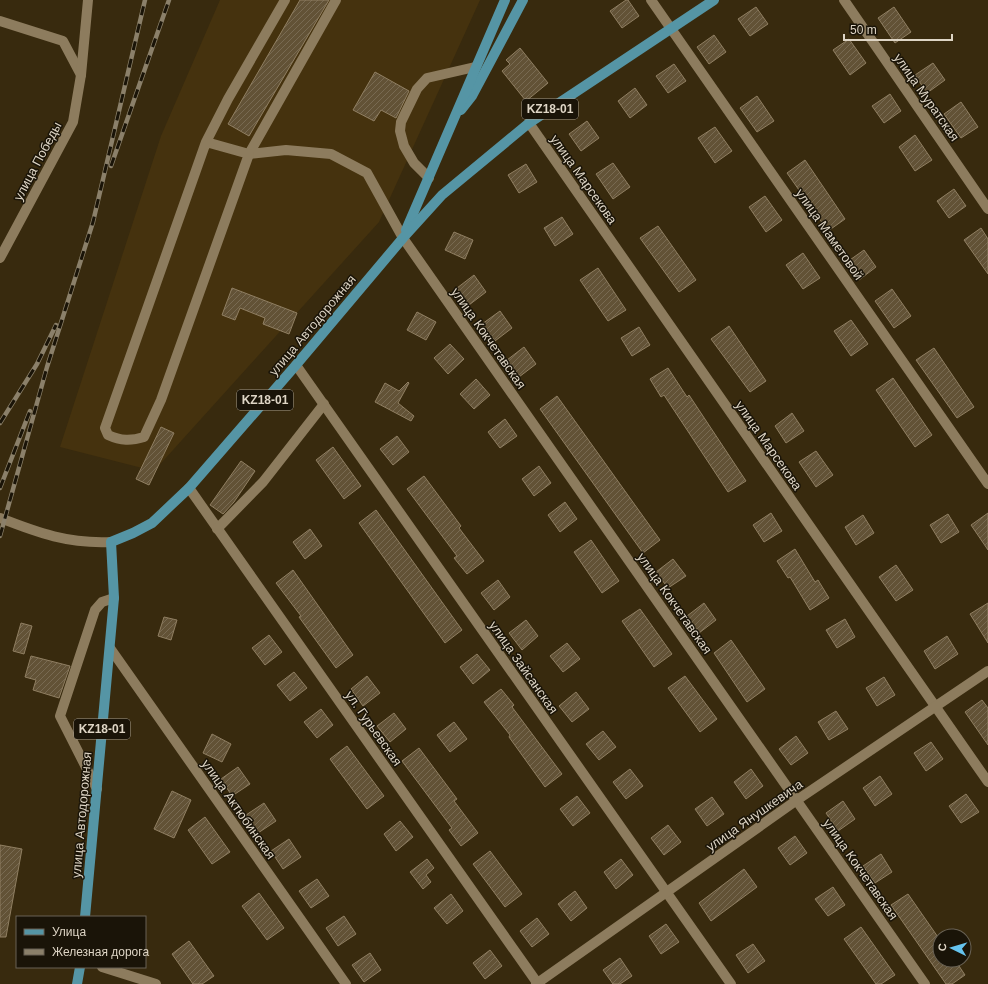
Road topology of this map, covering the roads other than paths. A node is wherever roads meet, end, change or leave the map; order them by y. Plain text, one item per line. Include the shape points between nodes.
1 (88, 0) edge
2 (285, 0) edge
3 (336, 0) edge
4 (505, 0) edge
5 (523, 0) edge
6 (651, 0) edge
7 (714, 0) edge
8 (844, 0) edge
9 (0, 21) edge
10 (671, 28) junction
11 (475, 67) junction
12 (81, 76) junction
13 (455, 118) junction
14 (529, 123) junction
15 (206, 142) junction
16 (249, 154) junction
17 (429, 178) junction
18 (988, 209) edge
19 (403, 238) junction
20 (0, 258) edge
21 (296, 365) junction
22 (324, 404) junction
23 (988, 484) edge
24 (188, 488) junction
25 (0, 518) edge
26 (217, 529) junction
27 (111, 542) junction
28 (114, 598) junction
29 (110, 648) junction
30 (988, 671) edge
31 (936, 708) junction
32 (988, 782) edge
33 (97, 789) junction
34 (797, 800) junction
35 (667, 892) junction
36 (85, 916) edge
37 (80, 968) edge
38 (105, 968) edge
39 (78, 984) edge
40 (156, 984) edge
41 (346, 984) edge
42 (537, 984) edge
43 (731, 984) edge
44 (925, 984) edge

1 - 12 street, улица Победы
2 - 15 street
3 - 16 street
4 - 11 main road
5 - 13 main road via 472,96
6 - 10 street, улица Маметовой
7 - 10 main road, KZ18-01
8 - 18 street, улица Муратская
9 - 12 street via 63,41
10 - 14 main road, KZ18-01
10 - 23 street, улица Маметовой
11 - 13 main road
11 - 17 street via 427,78 417,89 401,122 400,131 404,146 414,163
12 - 20 street, улица Победы via 73,122
13 - 17 main road
14 - 19 main road, KZ18-01 via 442,195
14 - 31 street, улица Марсекова
15 - 16 street
15 - 16 street via 105,428 108,435 115,438 134,440 144,437 161,400
16 - 19 street, улица Кокчетавская via 286,150 331,154 367,173
17 - 19 main road
19 - 21 main road, улица Автодорожная / KZ18-01
19 - 34 street, улица Кокчетавская
21 - 22 street, улица Зайсанская
21 - 24 main road, улица Автодорожная / KZ18-01
22 - 26 street via 263,482
22 - 35 street, улица Зайсанская
24 - 26 street, ул. Гурьевская
24 - 27 main road, улица Автодорожная / KZ18-01 via 152,523
25 - 27 street via 55,537 89,543
26 - 42 street, ул. Гурьевская
27 - 28 main road, улица Автодорожная / KZ18-01
28 - 29 main road, улица Автодорожная / KZ18-01
28 - 33 street via 102,602 95,610 60,716
29 - 33 main road, улица Автодорожная / KZ18-01
29 - 41 street, улица Актюбинская
30 - 31 street, улица Янушкевича
31 - 32 street, улица Марсекова
31 - 34 street, улица Янушкевича
33 - 36 main road, улица Автодорожная / KZ18-01
34 - 35 street, улица Янушкевича
34 - 44 street, улица Кокчетавская
35 - 42 street, улица Янушкевича
35 - 43 street, улица Зайсанская
37 - 39 main road
38 - 40 street

